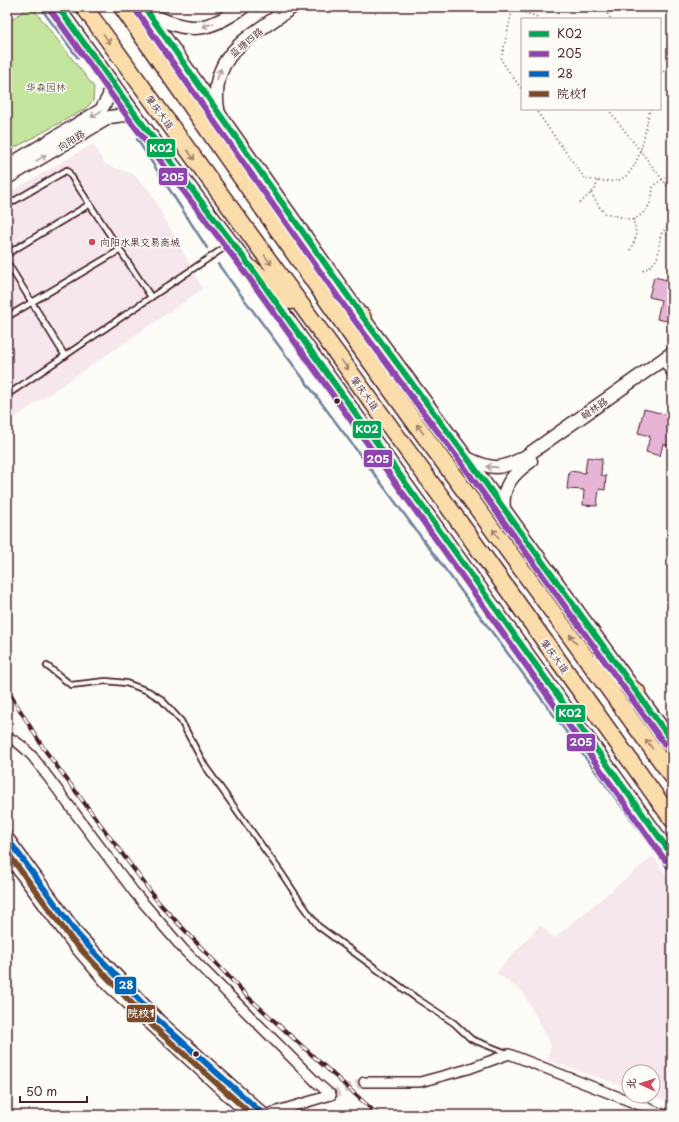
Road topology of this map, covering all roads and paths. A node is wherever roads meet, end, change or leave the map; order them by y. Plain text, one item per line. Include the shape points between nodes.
1 (58, 7) edge
2 (84, 7) edge
3 (122, 7) edge
4 (243, 7) edge
5 (292, 7) edge
6 (513, 7) edge
7 (603, 7) edge
8 (146, 10) edge
9 (513, 10) junction
10 (537, 18) edge
11 (610, 18) edge
12 (672, 66) edge
13 (661, 73) edge
14 (110, 80) junction
15 (521, 89) edge
16 (537, 110) edge
17 (609, 110) edge
18 (650, 110) edge
19 (218, 112) junction
20 (138, 118) junction
21 (640, 151) junction
22 (7, 166) edge
23 (672, 172) edge
24 (7, 178) edge
25 (662, 179) junction
26 (598, 180) junction
27 (672, 192) edge
28 (591, 193) junction
29 (580, 203) dead end
30 (90, 204) junction
31 (7, 205) edge
32 (633, 220) junction
33 (672, 226) edge
34 (232, 242) junction
35 (120, 250) junction
36 (630, 250) dead end
37 (7, 254) edge
38 (7, 262) edge
39 (253, 270) junction
40 (643, 271) dead end
41 (151, 297) junction
42 (32, 302) junction
43 (308, 314) junction
44 (362, 316) junction
45 (7, 317) edge
46 (65, 356) junction
47 (669, 363) edge
48 (377, 370) junction
49 (7, 395) edge
50 (468, 459) junction
51 (517, 466) junction
52 (504, 509) junction
53 (585, 657) junction
54 (47, 666) dead end
55 (637, 692) junction
56 (7, 737) edge
57 (672, 741) edge
58 (672, 776) edge
59 (672, 819) edge
60 (7, 838) edge
61 (7, 854) edge
62 (672, 855) edge
63 (509, 1054) junction
64 (364, 1082) tunnel mouth
65 (247, 1114) edge
66 (264, 1115) edge
67 (665, 1115) edge

1 - 14 street
2 -> 43 highway, 肇庆大道
3 - 48 highway
4 -> 8 main road via 220,21 187,28 176,26
19 -> 5 main road, 蓝塘四路 via 216,88 228,56 245,40
6 - 9 path
7 - 11 path
8 - 19 street
9 - 10 path
9 - 15 path via 501,60
12 - 13 path
14 - 20 street
14 -> 22 street, 向阳路 via 109,96 101,110
16 - 26 path via 585,179
17 - 21 path
18 - 21 path
19 - 44 street
24 -> 20 street, 向阳路 via 110,117 124,115
20 - 34 street
21 - 25 path
21 - 26 path via 633,170 619,180
23 - 25 path
25 - 27 path
25 - 32 path via 652,186 649,207
26 - 28 path
28 - 29 path
28 - 32 path via 605,213
30 - 31 lane via 67,170
30 - 35 lane
30 - 37 lane
32 - 36 path via 636,242
33 - 40 path via 660,236 658,256 654,263
34 - 39 street
34 - 41 lane
35 - 41 lane
35 - 42 lane
38 - 42 lane
39 - 43 highway
39 - 62 street
41 - 46 lane
42 - 45 lane
42 - 46 lane
43 -> 59 highway, 肇庆大道
44 - 48 highway
44 - 50 street
46 - 49 lane
47 - 51 street, 翰林路
53 -> 48 highway
51 -> 50 street via 494,468
50 - 52 street
51 - 52 street via 507,487
52 - 55 street
53 - 55 highway
58 -> 53 highway
54 - 63 lane via 71,685 106,681 126,683 161,699 181,721 205,766 318,926 454,1023 471,1039
55 - 57 street
56 - 66 street via 33,756 134,892 183,949 331,1095
60 - 66 street via 78,935 159,1020
61 - 65 street via 74,944 110,986
63 - 64 street via 468,1069 420,1082
63 - 67 street

